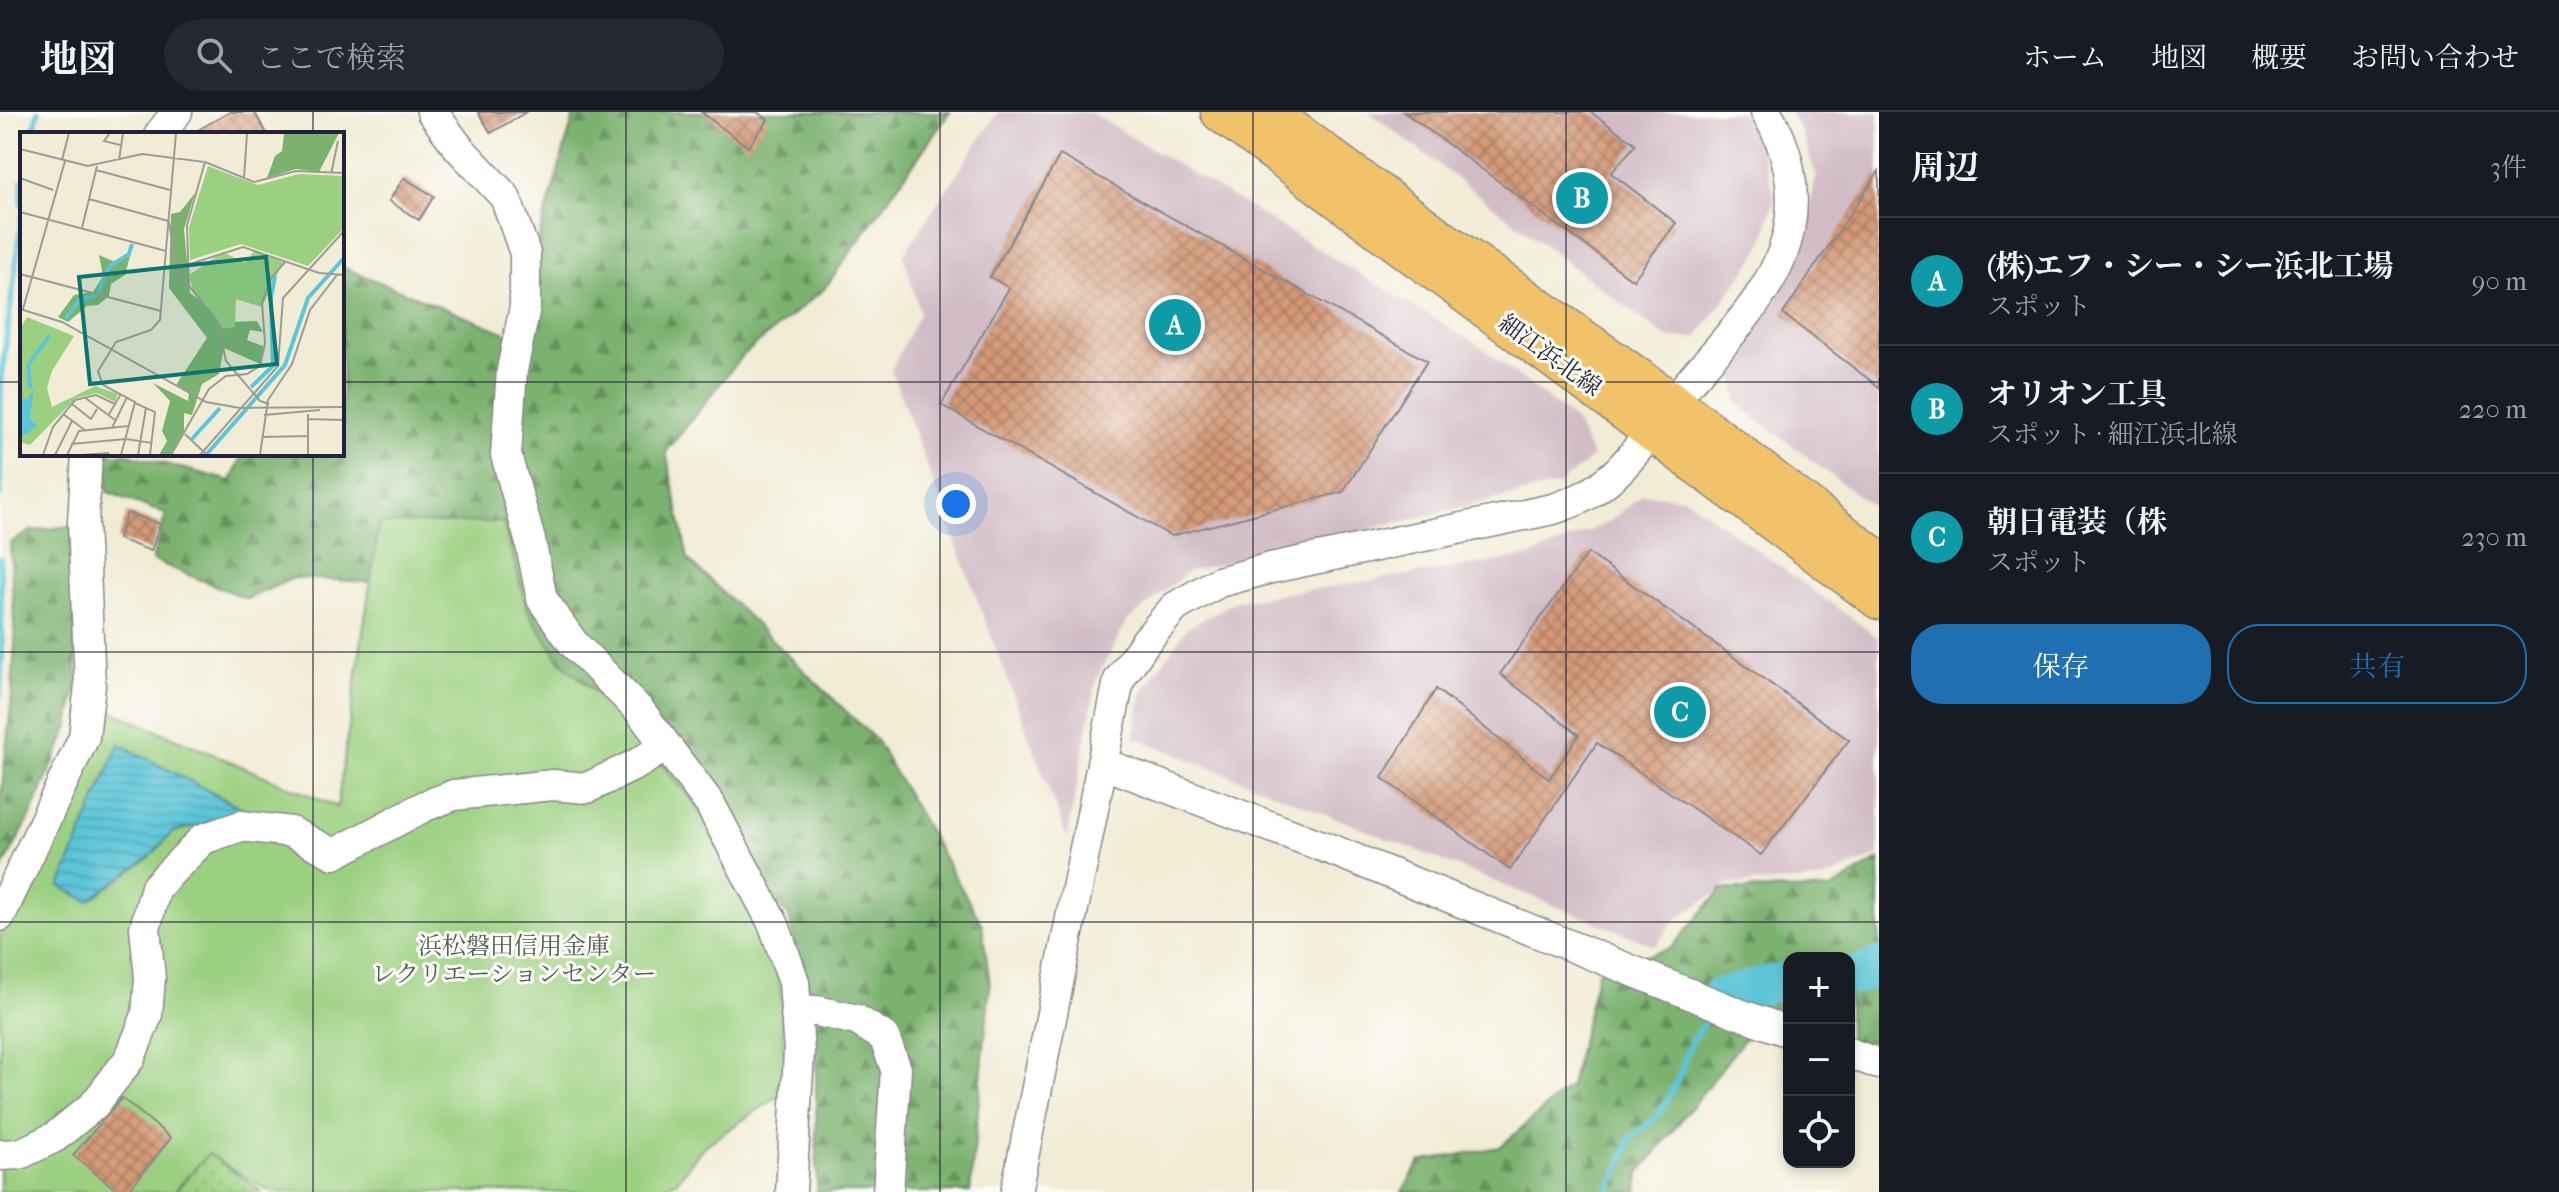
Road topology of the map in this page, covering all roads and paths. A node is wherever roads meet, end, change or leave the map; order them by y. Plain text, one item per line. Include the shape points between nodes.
1 (177, 112) edge
2 (432, 112) edge
3 (1220, 112) edge
4 (1269, 112) edge
5 (1766, 112) edge
6 (162, 132) edge
7 (1663, 416) junction
8 (87, 456) edge
9 (1879, 561) edge
10 (1879, 600) edge
11 (666, 746) junction
12 (1102, 763) junction
13 (0, 916) edge
14 (796, 1010) junction
15 (1783, 1030) edge
16 (1855, 1055) edge
17 (1879, 1064) edge
18 (0, 1155) edge
19 (791, 1192) edge
20 (888, 1192) edge
21 (1016, 1192) edge

1 - 6 street
2 - 11 street via 505,197 525,253 525,307 512,370 506,455 542,599 573,643 640,711
3 - 7 main road, 細江浜北線
4 - 7 main road, 細江浜北線 via 1443,240
5 - 7 street via 1780,139 1793,199 1781,259 1744,317
7 - 9 main road, 細江浜北線
7 - 10 main road, 細江浜北線
7 - 12 street via 1618,471 1582,499 1219,582 1175,607 1119,680
8 - 13 street via 83,522 90,685 84,737
11 - 14 street via 710,804 774,925 794,982
11 - 18 street via 587,788 553,785 454,795 334,854 291,832 241,826 203,839 156,887 145,928 147,1015 130,1058 94,1105 55,1137 20,1154
12 - 15 street
12 - 21 street
14 - 19 street via 799,1052
14 - 20 street via 857,1020 884,1037 896,1069
16 - 17 street

